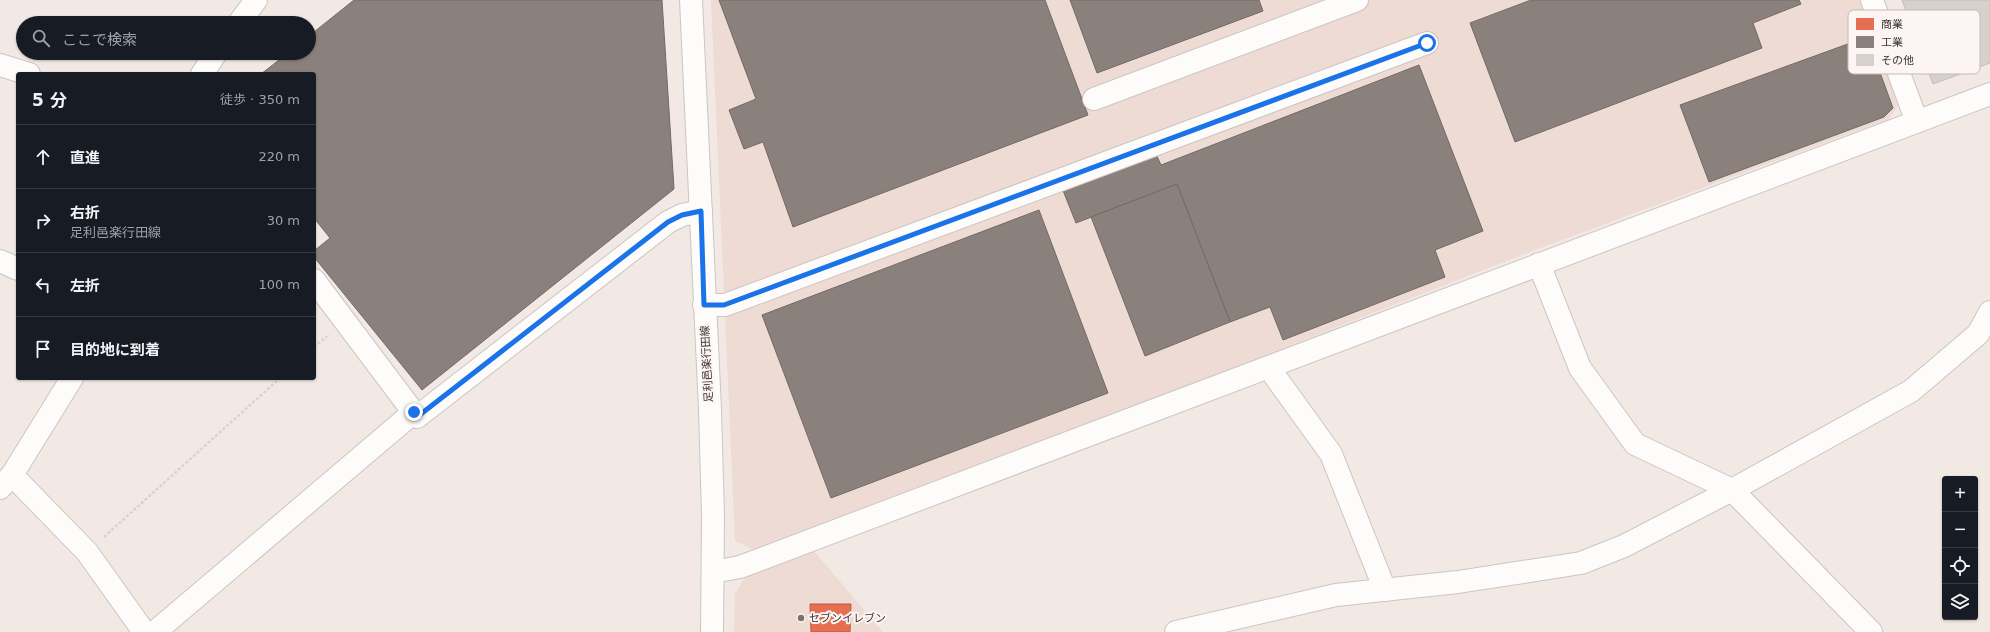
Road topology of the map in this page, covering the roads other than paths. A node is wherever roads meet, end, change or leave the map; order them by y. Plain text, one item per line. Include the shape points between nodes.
1 (256, 0) edge
2 (691, 0) edge
3 (1357, 0) edge
4 (1872, 0) edge
5 (1876, 10) edge
6 (244, 16) edge
7 (1427, 43) dead end
8 (211, 60) edge
9 (0, 65) edge
10 (23, 72) edge
11 (203, 72) edge
12 (1899, 74) edge
13 (1990, 94) edge
14 (1094, 99) dead end
15 (1917, 122) junction
16 (701, 211) junction
17 (0, 261) edge
18 (1539, 264) junction
19 (16, 268) edge
20 (316, 283) edge
21 (704, 305) junction
22 (1990, 312) edge
23 (1269, 368) junction
24 (71, 380) edge
25 (414, 412) junction
26 (6, 481) edge
27 (1732, 490) junction
28 (713, 572) junction
29 (1385, 590) junction
30 (144, 632) edge
31 (155, 632) edge
32 (712, 632) edge
33 (1176, 632) edge
34 (1871, 632) edge

1 - 6 street
2 - 16 street, 足利邑楽行田線
3 - 14 street
4 - 5 street
7 - 21 street via 724,305
8 - 11 street
9 - 10 street
12 - 15 street
13 - 15 street
15 - 18 street
16 - 21 street, 足利邑楽行田線
16 - 25 street via 682,215 668,222 417,417
17 - 19 street
18 - 23 street
18 - 27 street via 1580,368 1635,444
20 - 25 street
21 - 28 street, 足利邑楽行田線 via 710,410
22 - 27 street via 1978,334 1911,391
23 - 28 street via 740,567
23 - 29 street via 1330,454
24 - 26 street
25 - 31 street
26 - 30 street via 87,552
27 - 29 street via 1624,546 1581,563 1458,582
27 - 34 street
28 - 32 street, 足利邑楽行田線
29 - 33 street via 1336,595

